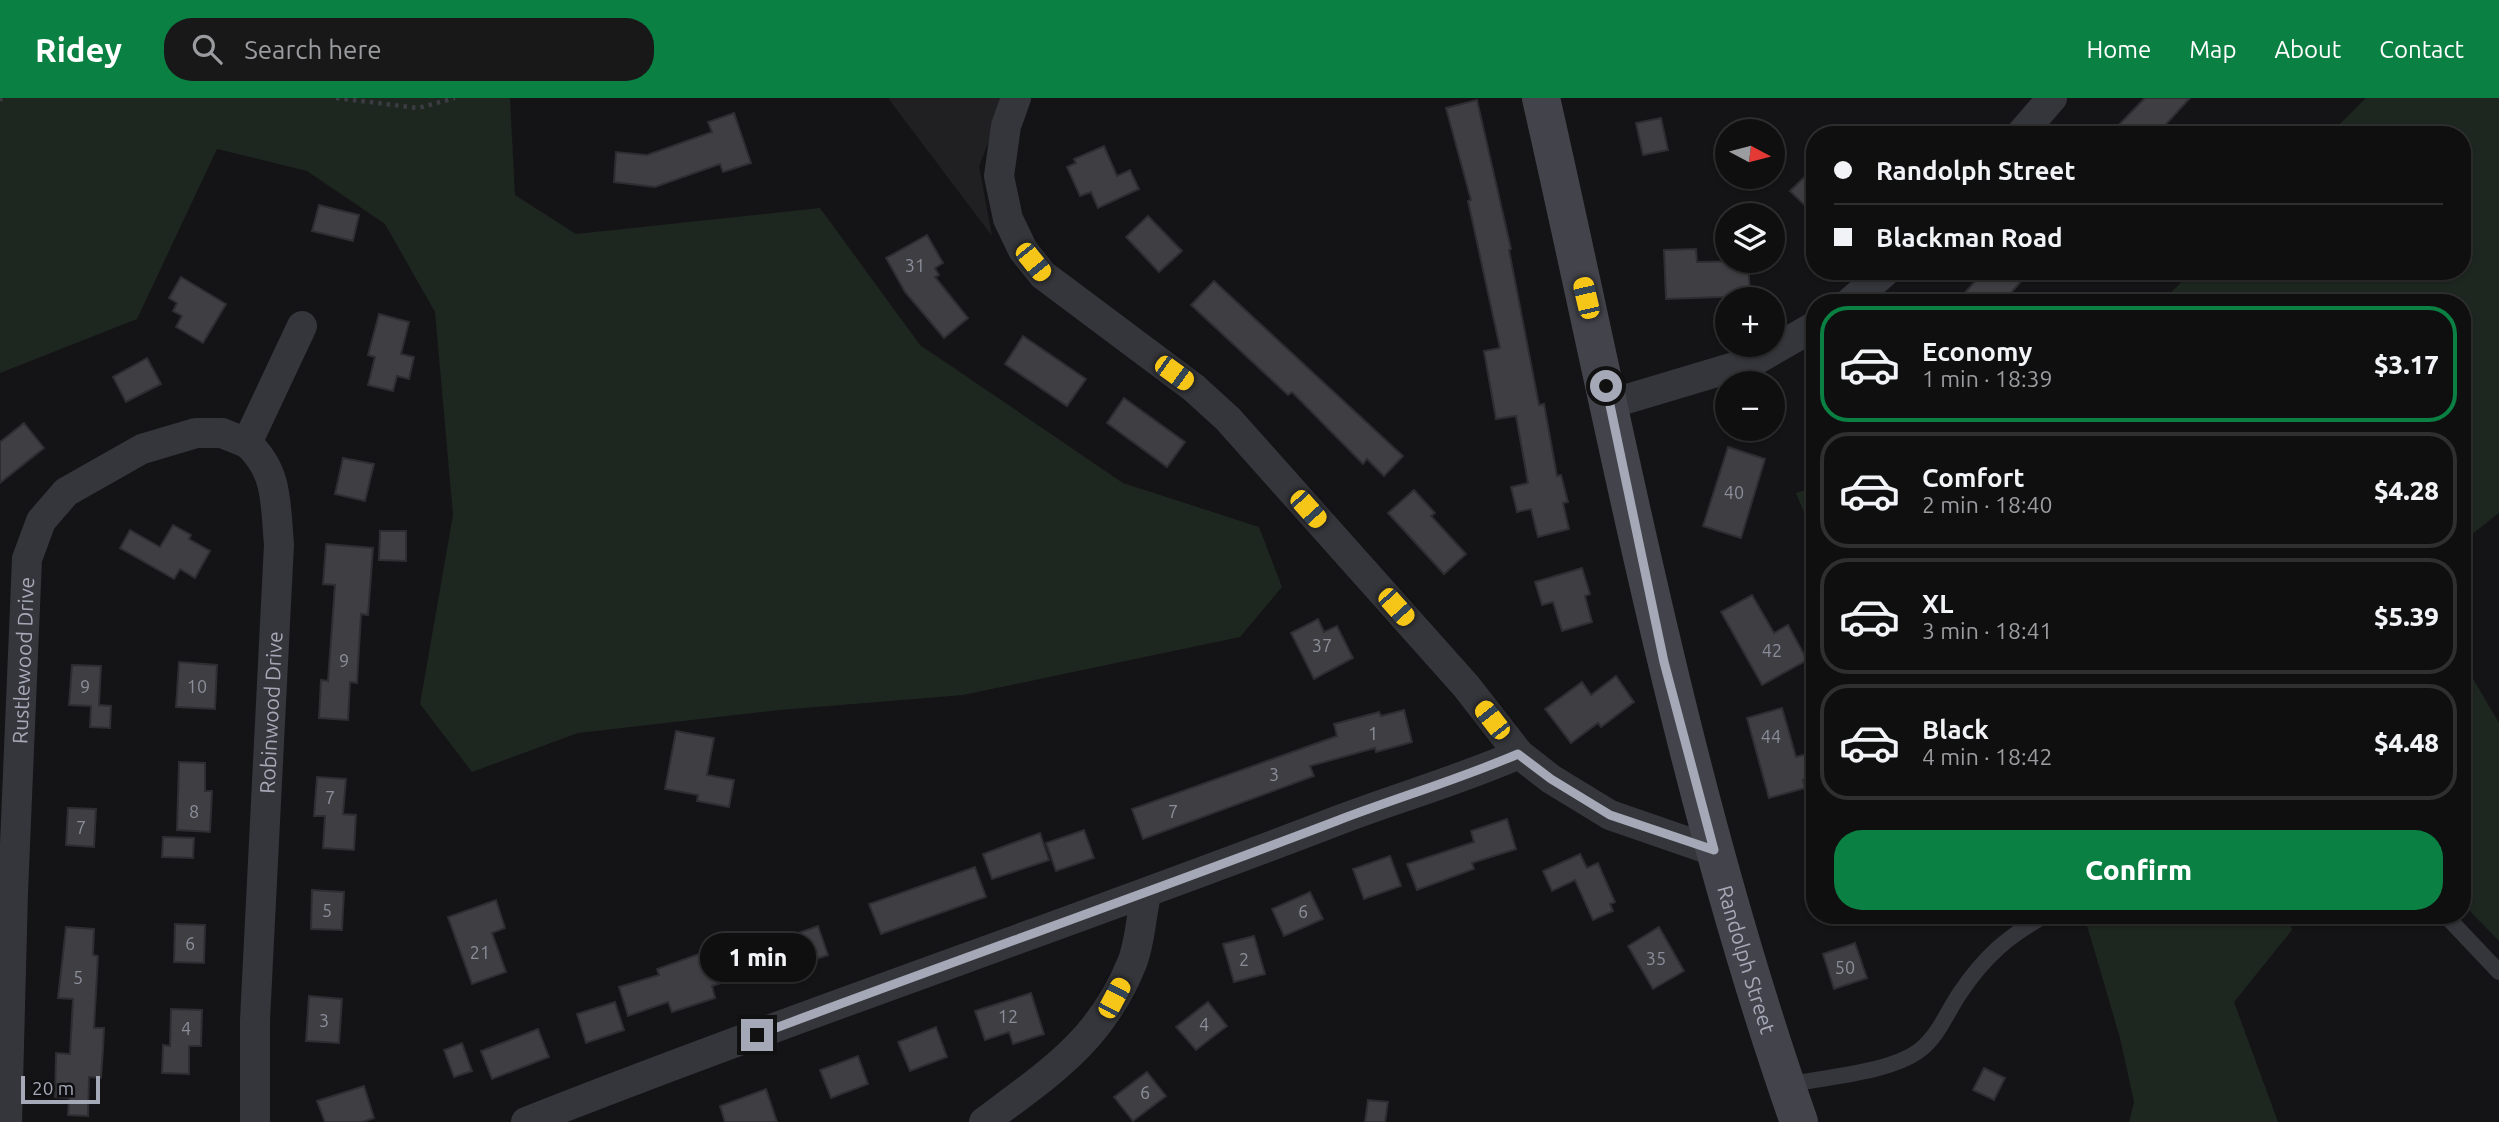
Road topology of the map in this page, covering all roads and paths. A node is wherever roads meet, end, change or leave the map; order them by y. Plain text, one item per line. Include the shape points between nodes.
1 (336, 98) edge
2 (455, 98) edge
3 (1016, 98) edge
4 (1541, 98) edge
5 (2052, 98) edge
6 (2028, 126) edge
7 (1876, 280) edge
8 (1859, 294) edge
9 (302, 326) dead end
10 (1806, 331) edge
11 (1610, 404) junction
12 (247, 443) junction
13 (1518, 754) junction
14 (1714, 850) junction
15 (1146, 895) junction
16 (2031, 924) edge
17 (2454, 924) edge
18 (2499, 972) edge
19 (1786, 1085) junction
20 (7, 1122) edge
21 (255, 1122) edge
22 (526, 1122) edge
23 (984, 1122) edge
24 (1799, 1122) edge

1 - 2 path via 418,108
3 - 13 street via 1006,126 999,176 1009,219 1023,250 1043,275 1194,388 1228,419 1466,686
4 - 11 main road, Randolph Street
5 - 6 street
7 - 8 street
9 - 12 street
10 - 11 street via 1754,361
11 - 14 main road, Randolph Street via 1664,662
12 - 20 street, Rustlewood Drive via 222,433 196,433 142,449 66,492 41,522 27,559
12 - 21 street, Robinwood Drive via 263,458 273,482 279,544 256,1006
13 - 14 street via 1610,815
13 - 15 street
14 - 19 main road, Randolph Street
15 - 22 street
15 - 23 street via 1133,961 1104,1016 1079,1049
16 - 19 lane via 2005,940 1919,1051 1854,1073
17 - 18 lane
19 - 24 main road, Randolph Street

